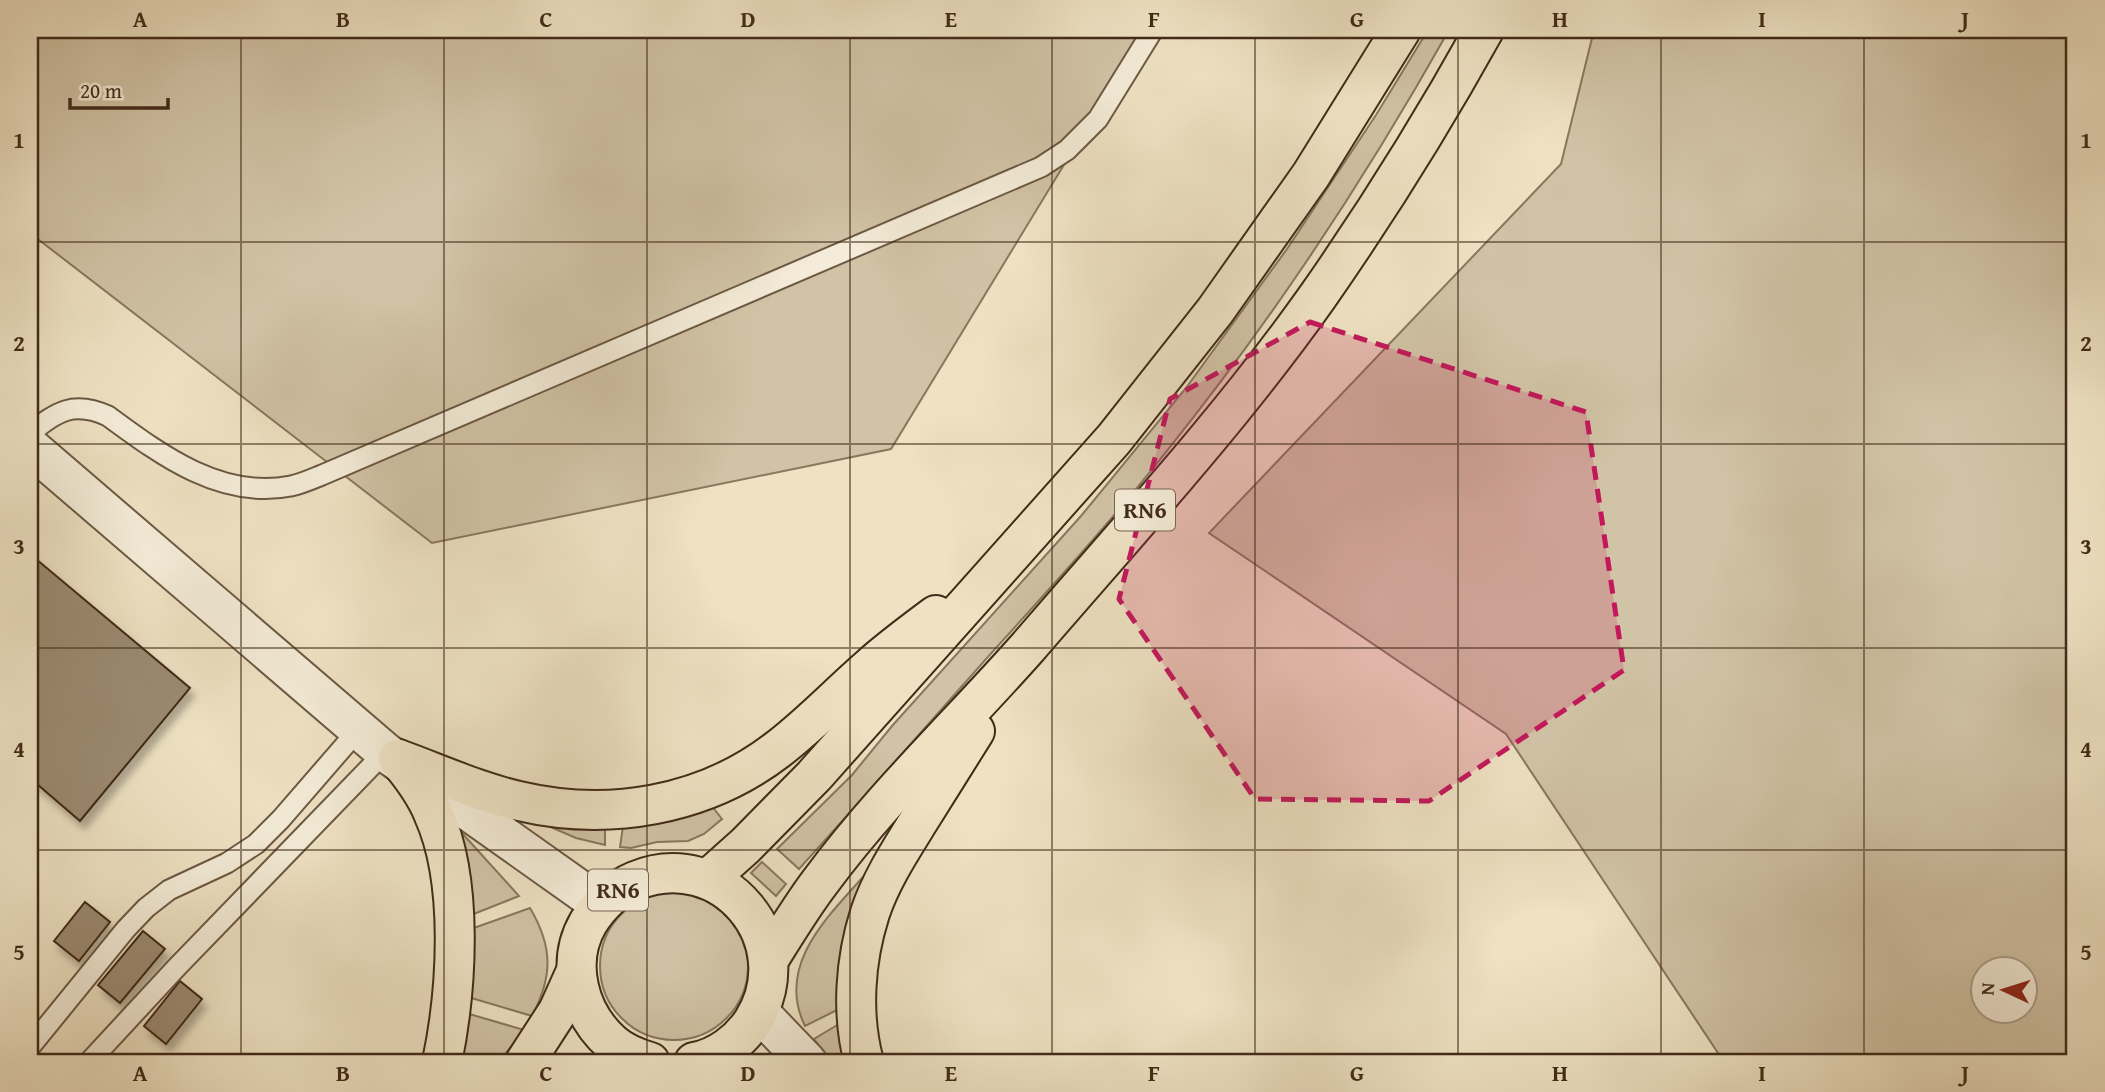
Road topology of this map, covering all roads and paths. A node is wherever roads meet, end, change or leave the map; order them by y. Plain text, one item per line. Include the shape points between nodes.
1 (1153, 30) edge
2 (1401, 30) edge
3 (1484, 30) edge
4 (30, 433) edge
5 (30, 447) edge
6 (993, 577) junction
7 (1025, 649) junction
8 (381, 747) junction
9 (708, 879) junction
10 (601, 905) junction
11 (768, 961) junction
12 (576, 971) junction
13 (759, 1012) junction
14 (30, 1047) edge
15 (30, 1054) edge
16 (715, 1059) edge
17 (34, 1062) edge
18 (89, 1062) edge
19 (442, 1062) edge
20 (525, 1062) edge
21 (650, 1062) edge
22 (807, 1062) edge
23 (864, 1062) edge

1 - 4 lane via 1098,119 1067,150 1041,167 292,486 244,487 196,473 96,411 68,410 53,415
2 - 6 highway, RN6 via 1311,175 1215,311 1114,439
3 - 7 highway, RN6 via 1384,199 1317,298 1245,392
5 - 8 street
6 - 8 highway via 908,635 777,750 709,789 671,801 594,811 516,801
6 - 9 highway, RN6 via 806,785
7 - 11 highway, RN6 via 849,846
7 - 23 highway via 895,859 870,912 856,999
8 - 10 street
8 - 14 lane via 281,818 256,844 169,890 146,908
8 - 18 lane
8 - 19 highway via 411,775 433,812 450,873 454,962
9 - 10 highway, RN6 via 680,873 650,875 623,886
9 - 11 highway via 731,892 750,911 763,935
10 - 12 highway, RN6 via 587,924
11 - 13 highway, RN6
12 - 20 highway, RN6 via 558,1011
12 - 21 highway via 579,992 599,1030 614,1045
13 - 16 highway, RN6 via 736,1042
13 - 22 street
15 - 17 lane

